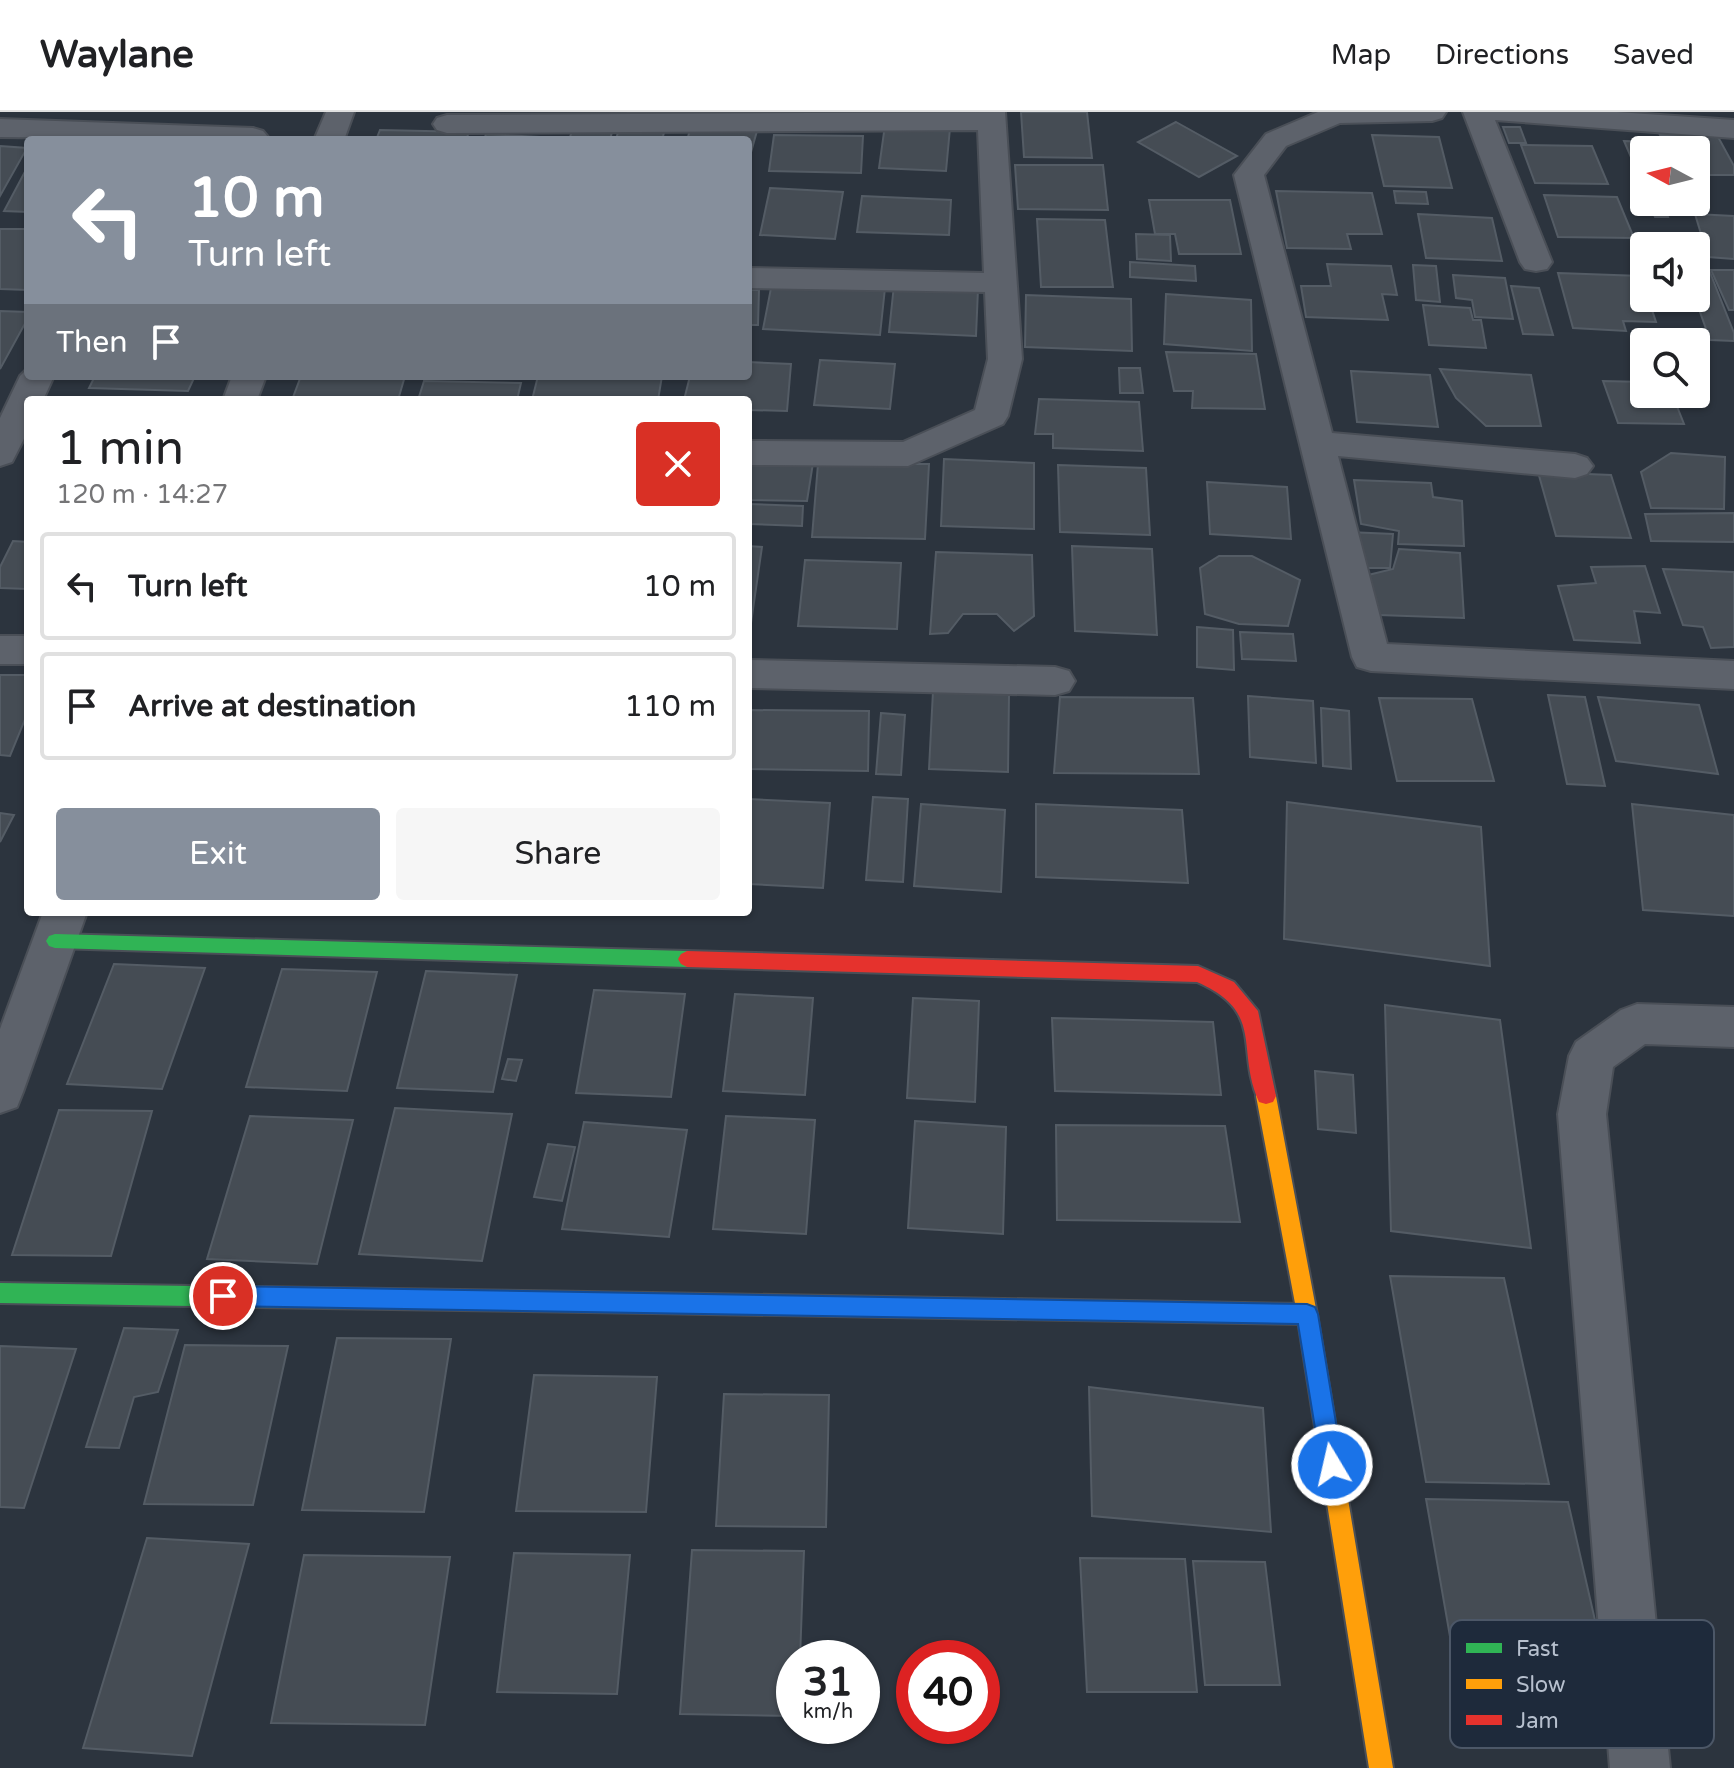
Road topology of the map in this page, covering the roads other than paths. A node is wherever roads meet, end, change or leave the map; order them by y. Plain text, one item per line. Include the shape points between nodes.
1 (340, 112) edge
2 (1432, 112) edge
3 (1477, 112) edge
4 (1496, 112) edge
5 (991, 117) edge
6 (447, 124) dead end
7 (0, 128) edge
8 (1734, 129) edge
9 (134, 136) edge
10 (331, 136) edge
11 (1536, 262) dead end
12 (752, 278) edge
13 (1002, 283) junction
14 (24, 403) edge
15 (1317, 443) junction
16 (752, 453) edge
17 (0, 454) edge
18 (1575, 466) dead end
19 (0, 650) edge
20 (24, 650) edge
21 (752, 674) edge
22 (1734, 675) edge
23 (1055, 681) dead end
24 (60, 926) edge
25 (1734, 1027) edge
26 (0, 1092) edge
27 (0, 1293) edge
28 (1307, 1314) junction
29 (1627, 1620) edge
30 (1638, 1748) edge
31 (1381, 1768) edge
32 (1640, 1768) edge

1 - 10 street
2 - 15 street via 1335,115 1276,140 1249,175
3 - 11 street
4 - 8 street
5 - 6 street
5 - 13 street
7 - 9 street
12 - 13 street
13 - 16 street via 1005,359 991,416 908,454
14 - 17 street
15 - 18 street
15 - 22 street via 1371,657
19 - 20 street
21 - 23 street
24 - 26 street
24 - 28 street via 1198,974 1228,987 1251,1017
25 - 29 street via 1637,1024 1592,1056 1582,1114
27 - 28 street
28 - 31 street
30 - 32 street

